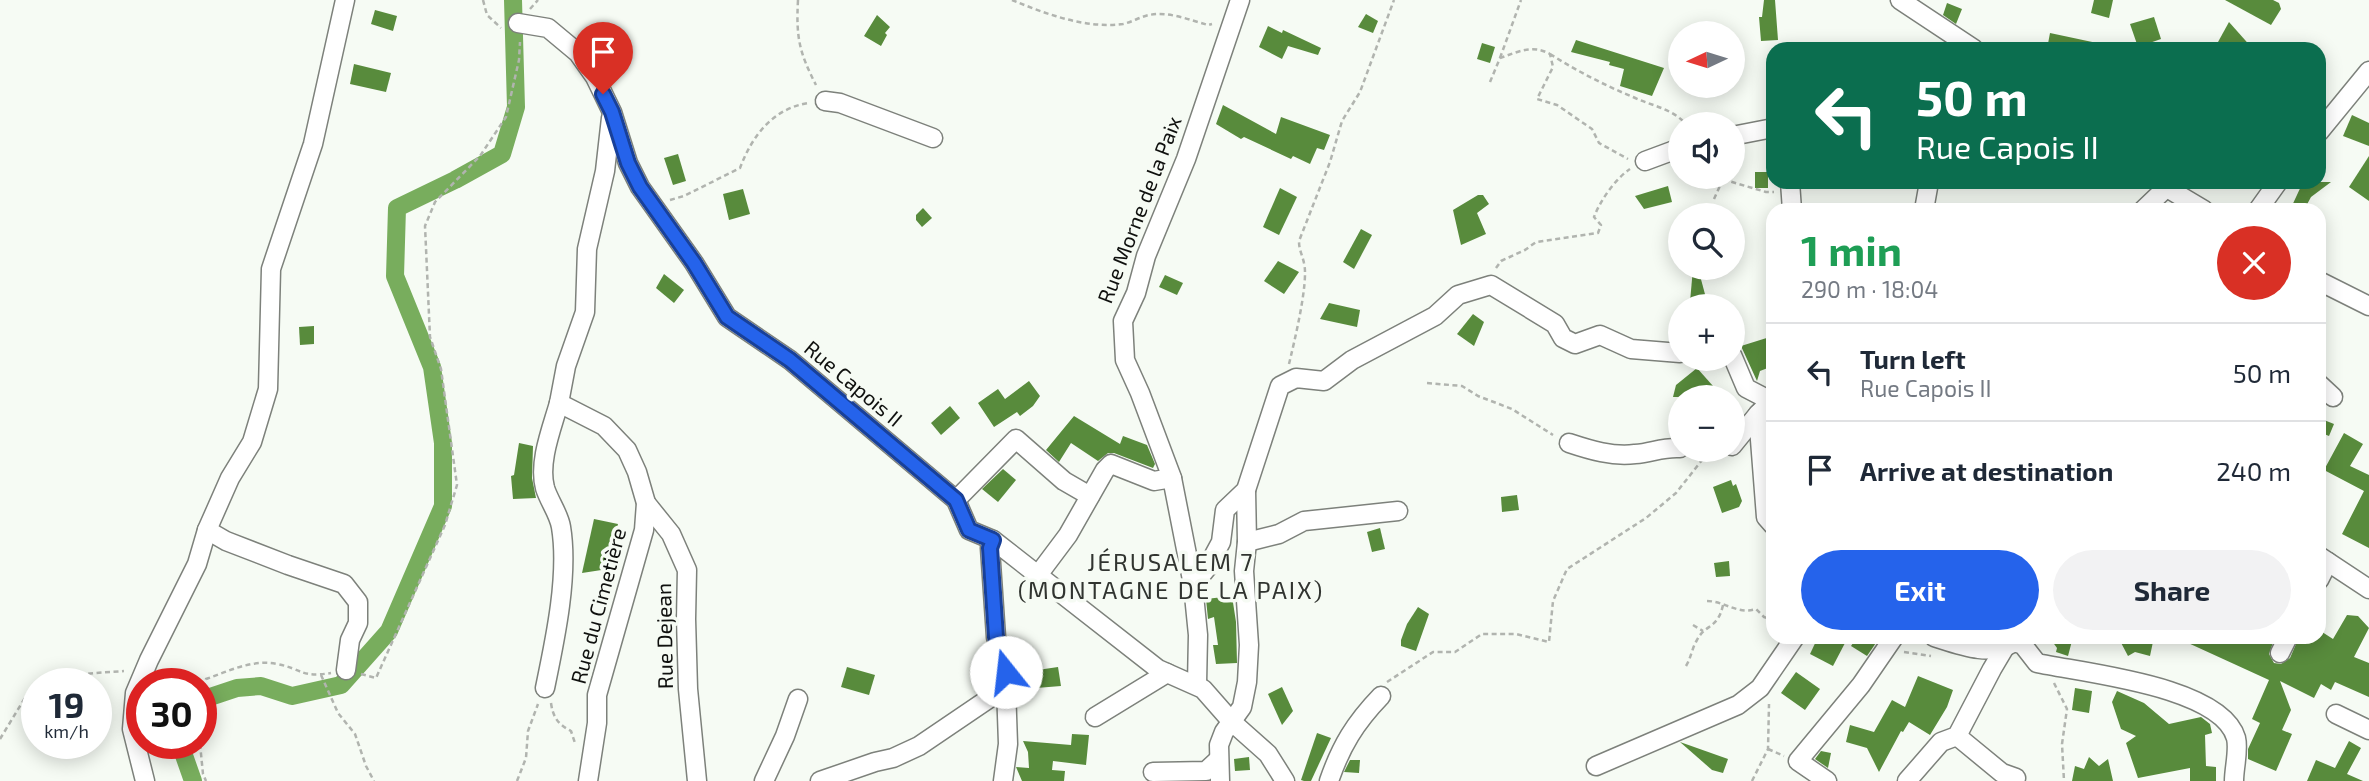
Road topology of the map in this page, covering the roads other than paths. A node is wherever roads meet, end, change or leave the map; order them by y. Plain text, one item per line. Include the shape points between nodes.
1 (345, 0) edge
2 (1240, 0) edge
3 (1911, 2) edge
4 (514, 28) road end
5 (1963, 42) edge
6 (2369, 71) edge
7 (825, 101) road end
8 (612, 112) junction
9 (2326, 123) edge
10 (1766, 129) edge
11 (1745, 133) edge
12 (933, 138) dead end
13 (1668, 152) edge
14 (1645, 160) road end
15 (2168, 189) edge
16 (2192, 203) edge
17 (2326, 284) edge
18 (2369, 306) edge
19 (1668, 352) edge
20 (1739, 371) edge
21 (2326, 390) edge
22 (2333, 397) dead end
23 (559, 403) junction
24 (1766, 404) edge
25 (1766, 406) edge
26 (1766, 414) edge
27 (1745, 431) edge
28 (1569, 443) road end
29 (1668, 447) edge
30 (1745, 449) edge
31 (1762, 452) junction
32 (1172, 478) junction
33 (1246, 490) junction
34 (1090, 496) junction
35 (956, 500) junction
36 (646, 503) junction
37 (1398, 511) dead end
38 (1766, 517) edge
39 (207, 530) junction
40 (993, 540) junction
41 (1247, 542) junction
42 (2326, 561) edge
43 (1038, 575) junction
44 (1193, 585) junction
45 (2369, 589) edge
46 (1790, 644) edge
47 (1889, 644) edge
48 (1962, 644) edge
49 (2006, 644) edge
50 (2007, 644) edge
51 (2020, 644) edge
52 (346, 670) road end
53 (1167, 673) junction
54 (1196, 684) junction
55 (1006, 687) junction
56 (545, 688) road end
57 (1381, 696) road end
58 (798, 699) dead end
59 (2336, 714) dead end
60 (1095, 717) dead end
61 (1232, 722) junction
62 (2369, 730) edge
63 (1957, 736) junction
64 (1219, 760) junction
65 (1596, 766) dead end
66 (1153, 772) dead end
67 (2016, 778) dead end
68 (145, 781) edge
69 (588, 781) edge
70 (698, 781) edge
71 (764, 781) edge
72 (820, 781) edge
73 (1003, 781) edge
74 (1220, 781) edge
75 (1285, 781) edge
76 (1329, 781) edge
77 (1827, 781) edge
78 (1907, 781) edge
79 (2234, 781) edge

1 - 39 street via 313,144 271,269 268,389 252,442
2 - 32 street, Rue Morne de la Paix via 1186,159 1122,321 1125,360
3 - 5 street
4 - 8 street, Rue Capois II via 548,27 579,53
6 - 9 street
7 - 12 street
8 - 23 street via 605,171 587,249 585,312
8 - 35 street, Rue Capois II via 640,187 727,317 790,360
10 - 11 street
13 - 14 street
15 - 16 street
17 - 18 street
19 - 33 street via 1631,349 1600,335 1575,344 1563,338 1555,324 1491,285 1458,295 1435,316 1352,360 1324,381 1296,379 1280,386
20 - 24 street via 1746,388
21 - 22 street
23 - 36 street, Rue du Cimetière via 604,426 627,450
23 - 56 street via 544,459 544,486 561,526 562,563 556,635
25 - 27 street
26 - 31 street
28 - 29 street via 1593,452 1635,454
30 - 31 street
31 - 38 street
32 - 34 street via 1154,481 1111,464
32 - 44 street, Rue Morne de la Paix
33 - 41 street
33 - 44 street via 1225,510 1221,542
34 - 35 street via 1064,481 1016,439
34 - 43 street
35 - 40 street, Rue Capois II via 969,530
36 - 69 street, Rue du Cimetière via 644,530 597,695
36 - 70 street, Rue Dejean via 671,534 687,570 688,689
37 - 41 street via 1304,521 1279,534
39 - 52 street via 344,584 358,601 358,623 350,640
39 - 68 street via 197,564 135,692 132,729
40 - 43 street, Rue Capois II
40 - 55 street via 996,637
41 - 61 street via 1247,682 1242,707
42 - 45 street
43 - 53 street, Rue Capois II
44 - 54 street, Rue Morne de la Paix
46 - 65 street via 1760,688 1738,705
47 - 77 street via 1798,761
48 - 49 street via 1991,651
50 - 63 street
51 - 79 street via 2037,663 2151,684 2218,713 2236,740
53 - 54 street, Rue Capois II
53 - 60 street
54 - 61 street, Rue Capois II
55 - 72 street via 919,746
55 - 73 street via 1008,744
57 - 76 street via 1359,719 1339,752
58 - 71 street
59 - 62 street
61 - 64 street via 1219,745
61 - 75 street, Rue Capois II via 1268,754
63 - 67 street via 2002,773
63 - 78 street via 1941,742
64 - 66 street via 1206,771
64 - 74 street

